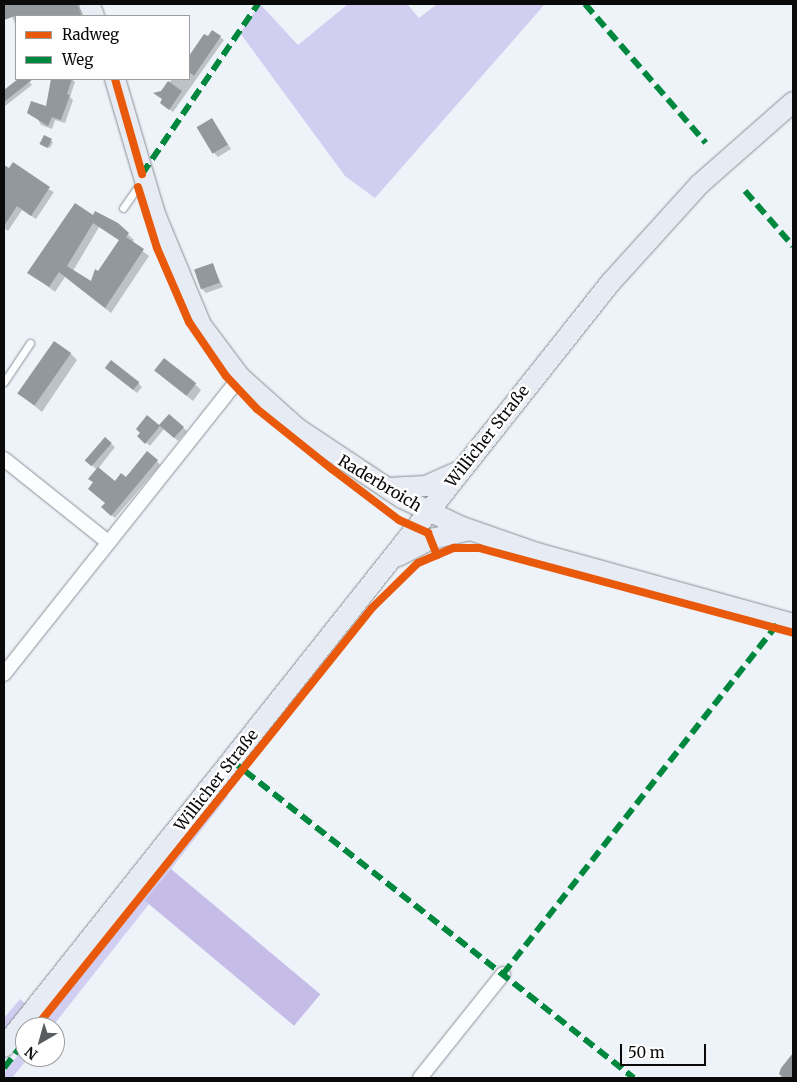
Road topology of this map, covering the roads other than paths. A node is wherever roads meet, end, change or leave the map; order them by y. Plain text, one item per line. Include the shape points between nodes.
1 (115, 80) edge
2 (793, 102) edge
3 (143, 179) junction
4 (123, 208) dead end
5 (30, 343) dead end
6 (240, 377) junction
7 (4, 382) edge
8 (4, 459) edge
9 (461, 470) junction
10 (385, 488) junction
11 (428, 512) junction
12 (469, 530) junction
13 (108, 542) junction
14 (389, 560) junction
15 (793, 624) edge
16 (4, 674) edge
17 (502, 974) dead end
18 (4, 1047) edge
19 (420, 1078) edge

1 - 3 main road, Raderbroich
2 - 9 main road, Willicher Straße via 730,155 680,205 547,361
3 - 4 lane
3 - 6 main road, Raderbroich via 194,312 216,348
5 - 7 lane
6 - 10 main road, Raderbroich via 307,436
6 - 13 street
8 - 13 street
9 - 10 main road via 426,486
9 - 11 main road, Willicher Straße
10 - 11 main road, Raderbroich
11 - 12 main road
11 - 14 main road, Willicher Straße
12 - 14 main road via 431,539
12 - 15 main road
13 - 16 street
14 - 18 main road, Willicher Straße
17 - 19 street

